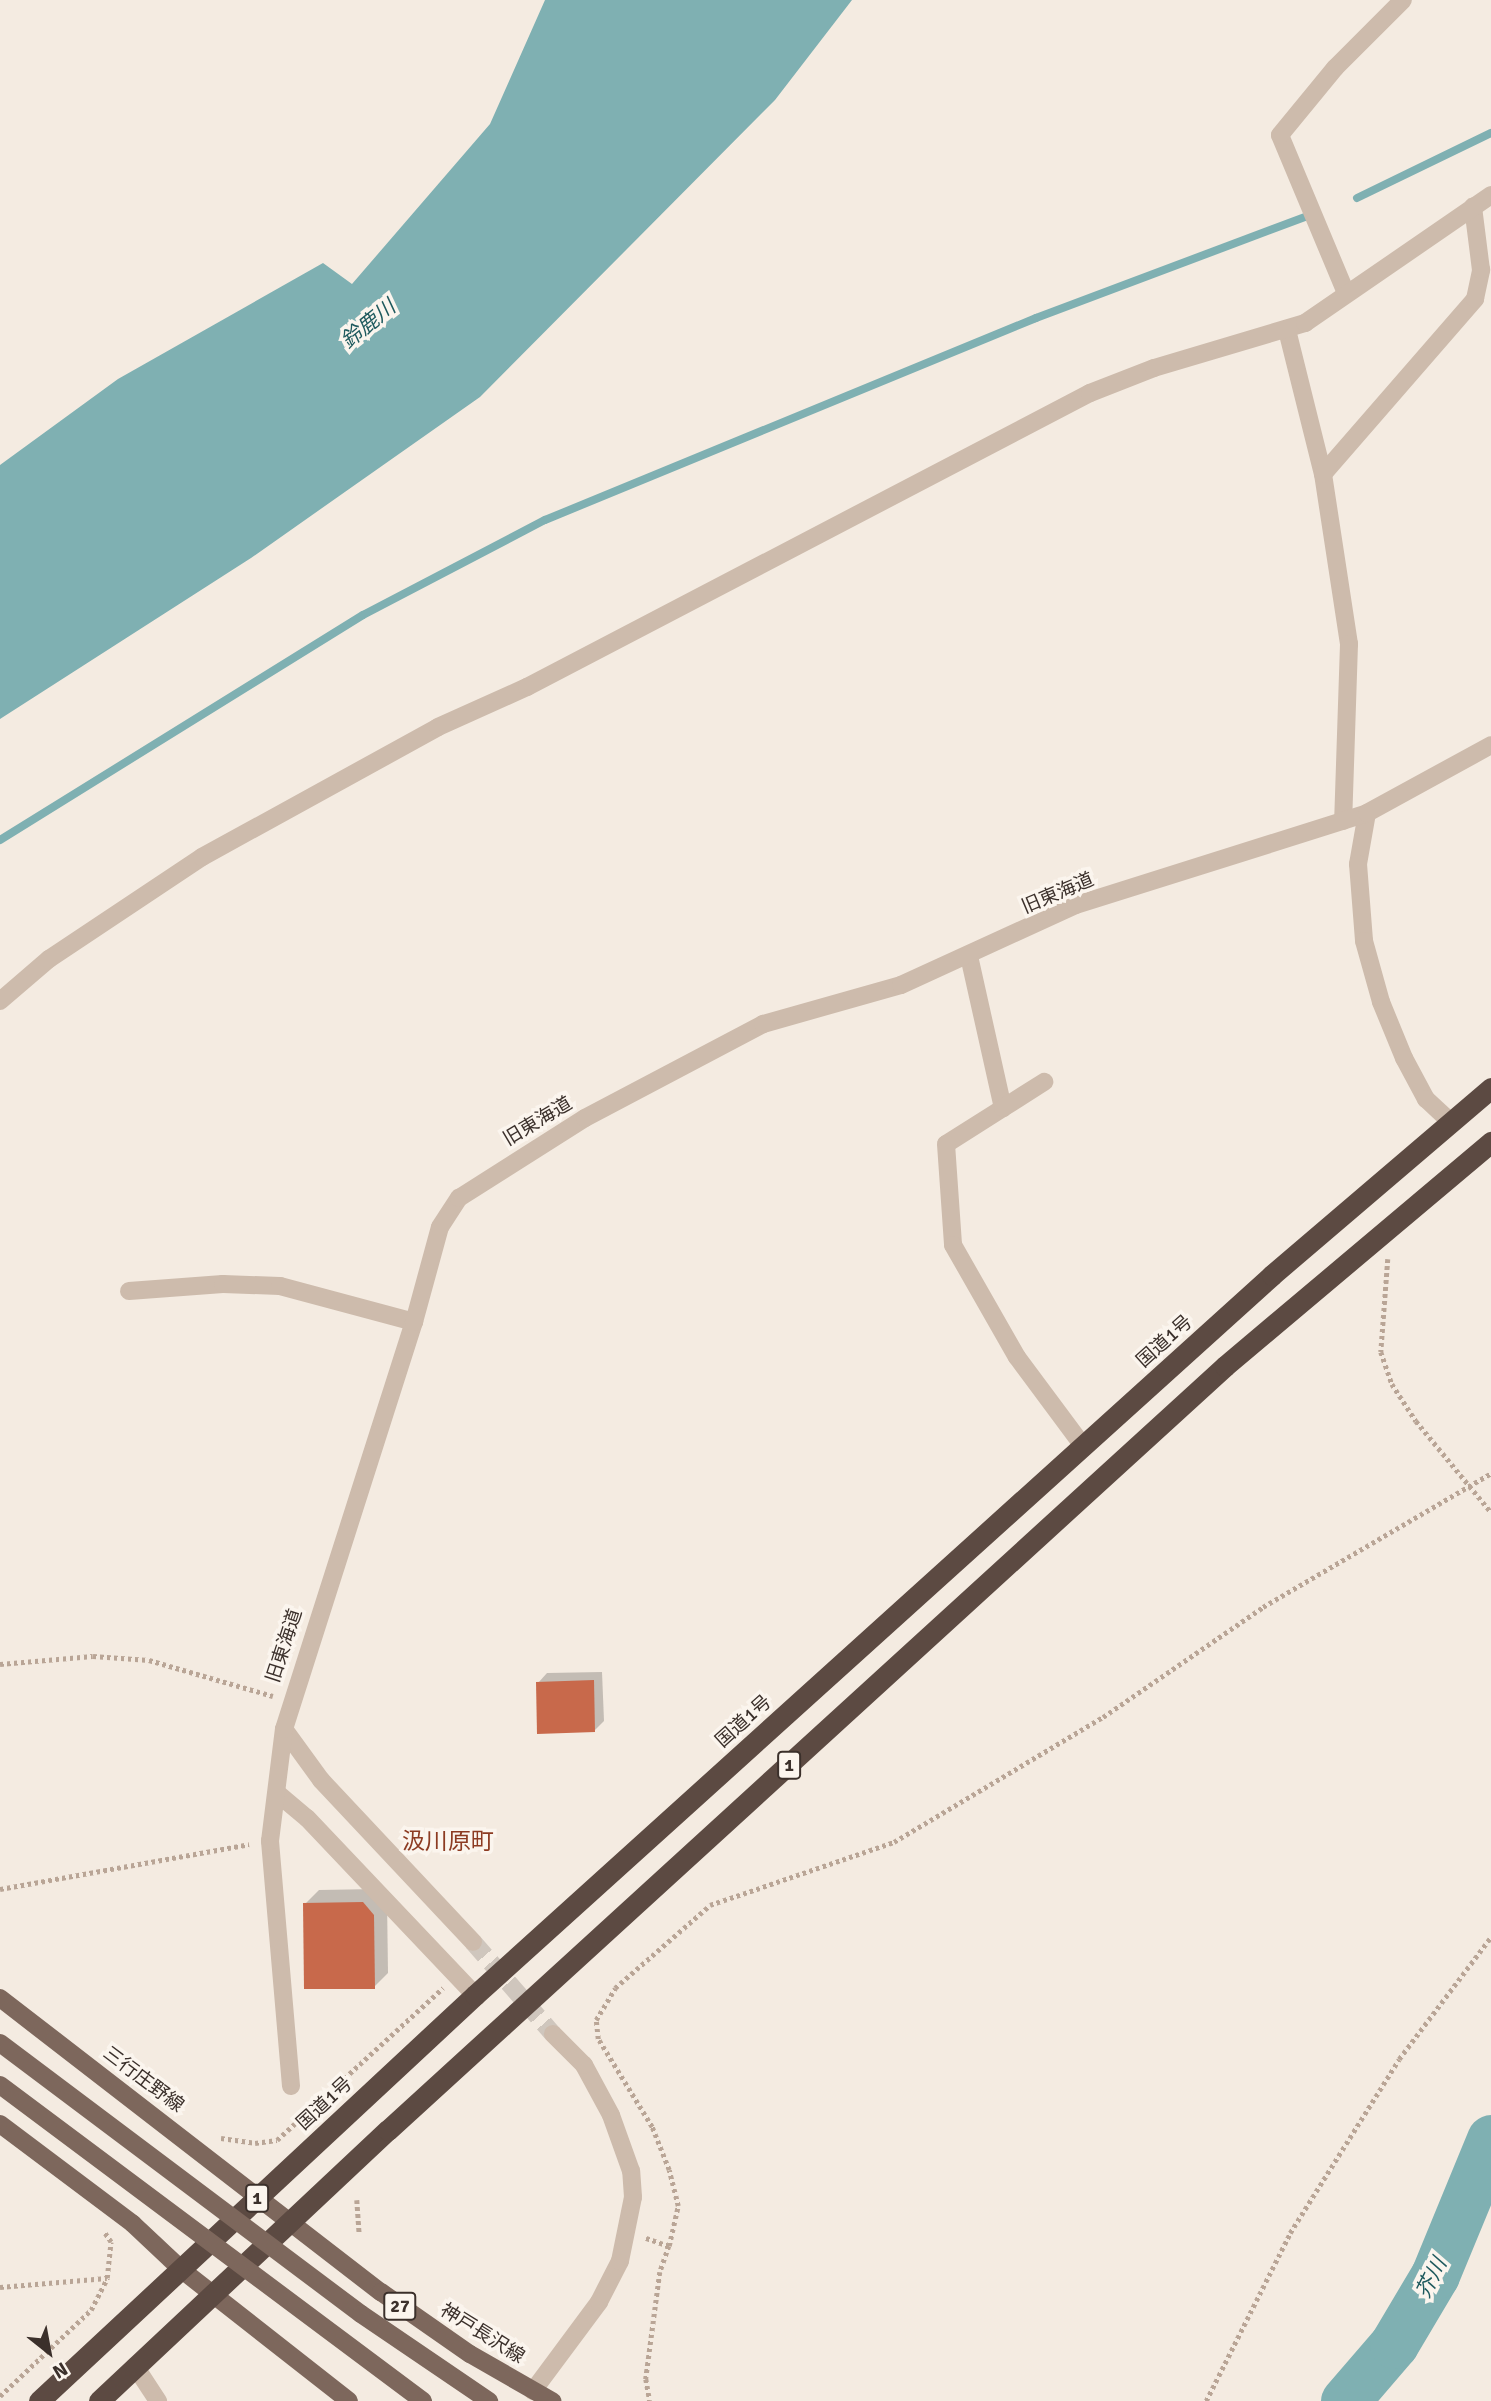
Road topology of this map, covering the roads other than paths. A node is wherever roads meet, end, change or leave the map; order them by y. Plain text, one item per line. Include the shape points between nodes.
1 (1403, 0) edge
2 (1491, 195) edge
3 (1473, 206) junction
4 (1346, 293) junction
5 (1286, 330) junction
6 (1323, 474) junction
7 (1490, 747) edge
8 (1367, 813) junction
9 (1343, 821) junction
10 (969, 956) junction
11 (0, 1001) edge
12 (1044, 1082) dead end
13 (1491, 1088) edge
14 (1003, 1108) junction
15 (1451, 1122) junction
16 (1491, 1142) edge
17 (129, 1291) dead end
18 (414, 1322) junction
19 (1083, 1446) junction
20 (284, 1728) junction
21 (277, 1793) junction
22 (473, 1942) tunnel mouth
23 (475, 1995) junction
24 (0, 1998) edge
25 (553, 2034) tunnel mouth
26 (0, 2043) edge
27 (0, 2085) edge
28 (291, 2086) dead end
29 (0, 2124) edge
30 (260, 2195) junction
31 (294, 2222) junction
32 (182, 2270) junction
33 (214, 2294) junction
34 (135, 2366) junction
35 (533, 2390) junction
36 (39, 2401) edge
37 (99, 2401) edge
38 (158, 2401) edge
39 (349, 2401) edge
40 (423, 2401) edge
41 (489, 2401) edge
42 (552, 2401) edge

1 - 4 street via 1335,68 1280,135
2 - 3 street
3 - 4 street
3 - 6 street via 1480,270 1475,299
4 - 5 street via 1305,323
5 - 6 street
5 - 11 street via 1154,368 1090,393 527,687 438,727 202,858 49,959
6 - 9 street via 1349,644
7 - 8 street, 旧東海道
8 - 9 street, 旧東海道
8 - 15 street via 1358,864 1364,941 1381,1002 1404,1058 1426,1099
9 - 10 street, 旧東海道 via 1076,905
10 - 14 street
10 - 18 street, 旧東海道 via 901,985 763,1024 584,1118 506,1166 459,1198 440,1227
12 - 14 street
13 - 15 highway, 国道1号 / 1
14 - 19 street via 946,1144 953,1245 1017,1357
15 - 19 highway, 国道1号 / 1
16 - 31 highway, 1 via 1225,1366 388,2130
17 - 18 street via 223,1284 280,1286
18 - 20 street, 旧東海道
19 - 23 highway, 国道1号 / 1
20 - 21 street, 旧東海道
20 - 22 street via 321,1780
21 - 23 street via 307,1818
21 - 28 street, 旧東海道 via 270,1841
23 - 30 highway, 国道1号 / 1
24 - 30 main road, 三行庄野線
25 - 35 street via 584,2065 611,2115 631,2171 629,2231 599,2302
26 - 41 main road, 27, bridge via 432,2365
27 - 40 main road, bridge
29 - 32 main road via 133,2224
30 - 31 main road, 神戸長沢線 / 27
30 - 32 highway, 国道1号 / 1
31 - 33 highway, 1
31 - 35 main road, 神戸長沢線 / 27 via 381,2292
32 - 33 main road
32 - 36 highway, 国道1号 / 1
33 - 34 highway, 1
33 - 39 main road
34 - 37 highway, 1
34 - 38 street
35 - 42 main road, 神戸長沢線 / 27

